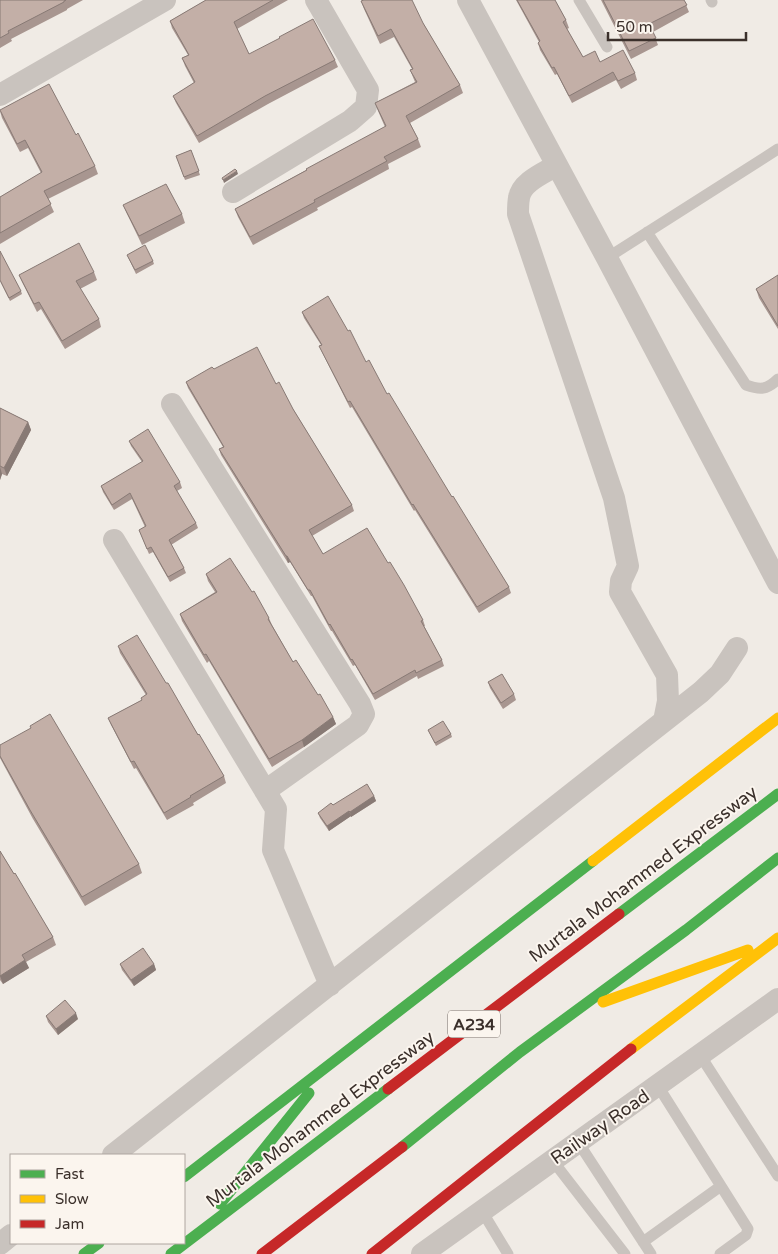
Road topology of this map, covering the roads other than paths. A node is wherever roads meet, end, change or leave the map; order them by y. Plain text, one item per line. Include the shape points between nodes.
1 (165, 0) edge
2 (316, 0) edge
3 (468, 0) edge
4 (579, 0) edge
5 (606, 47) dead end
6 (0, 95) edge
7 (778, 149) edge
8 (557, 165) junction
9 (233, 192) dead end
10 (647, 232) junction
11 (607, 258) junction
12 (778, 379) edge
13 (172, 404) dead end
14 (114, 540) dead end
15 (778, 583) edge
16 (737, 648) dead end
17 (778, 718) edge
18 (664, 722) junction
19 (265, 791) junction
20 (778, 794) edge
21 (778, 858) edge
22 (776, 939) edge
23 (330, 985) junction
24 (778, 999) edge
25 (575, 1012) junction
26 (700, 1055) junction
27 (335, 1061) junction
28 (658, 1086) junction
29 (578, 1142) junction
30 (114, 1154) edge
31 (553, 1160) junction
32 (185, 1176) edge
33 (778, 1176) edge
34 (721, 1186) junction
35 (482, 1211) junction
36 (10, 1236) edge
37 (195, 1236) junction
38 (643, 1242) junction
39 (0, 1244) edge
40 (98, 1244) edge
41 (184, 1244) edge
42 (185, 1244) edge
43 (84, 1254) edge
44 (171, 1254) edge
45 (262, 1254) edge
46 (372, 1254) edge
47 (422, 1254) edge
48 (508, 1254) edge
49 (625, 1254) edge
50 (651, 1254) edge
51 (720, 1254) edge

1 - 6 street
2 - 9 street via 368,90 366,107 350,122
3 - 8 street
4 - 5 lane
7 - 10 lane
8 - 11 street
8 - 18 street via 523,188 518,214 614,498 628,566 620,592 667,676 668,701
10 - 11 lane
10 - 12 lane via 746,385 758,389 772,385
11 - 15 street
13 - 19 street via 364,714 358,725
14 - 19 street
16 - 18 street via 720,674
17 - 27 highway, Murtala Mohammed Expressway
18 - 23 street
19 - 23 street via 276,809 273,850
20 - 37 highway, Murtala Mohammed Expressway / A234
21 - 25 highway, A234
22 - 25 highway
22 - 46 highway
23 - 30 street
24 - 26 street, Railway Road
25 - 45 highway, A234
26 - 28 street, Railway Road
26 - 33 lane
27 - 32 highway, Murtala Mohammed Expressway
27 - 37 highway
28 - 29 street, Railway Road
28 - 34 lane
29 - 31 street, Railway Road
29 - 38 lane
31 - 35 street, Railway Road
31 - 49 lane
34 - 38 lane
34 - 51 lane via 748,1229 746,1235
35 - 47 street, Railway Road
35 - 48 lane
36 - 39 street
37 - 42 highway, Murtala Mohammed Expressway / A234
38 - 50 lane
40 - 43 highway
41 - 44 highway, Murtala Mohammed Expressway / A234

